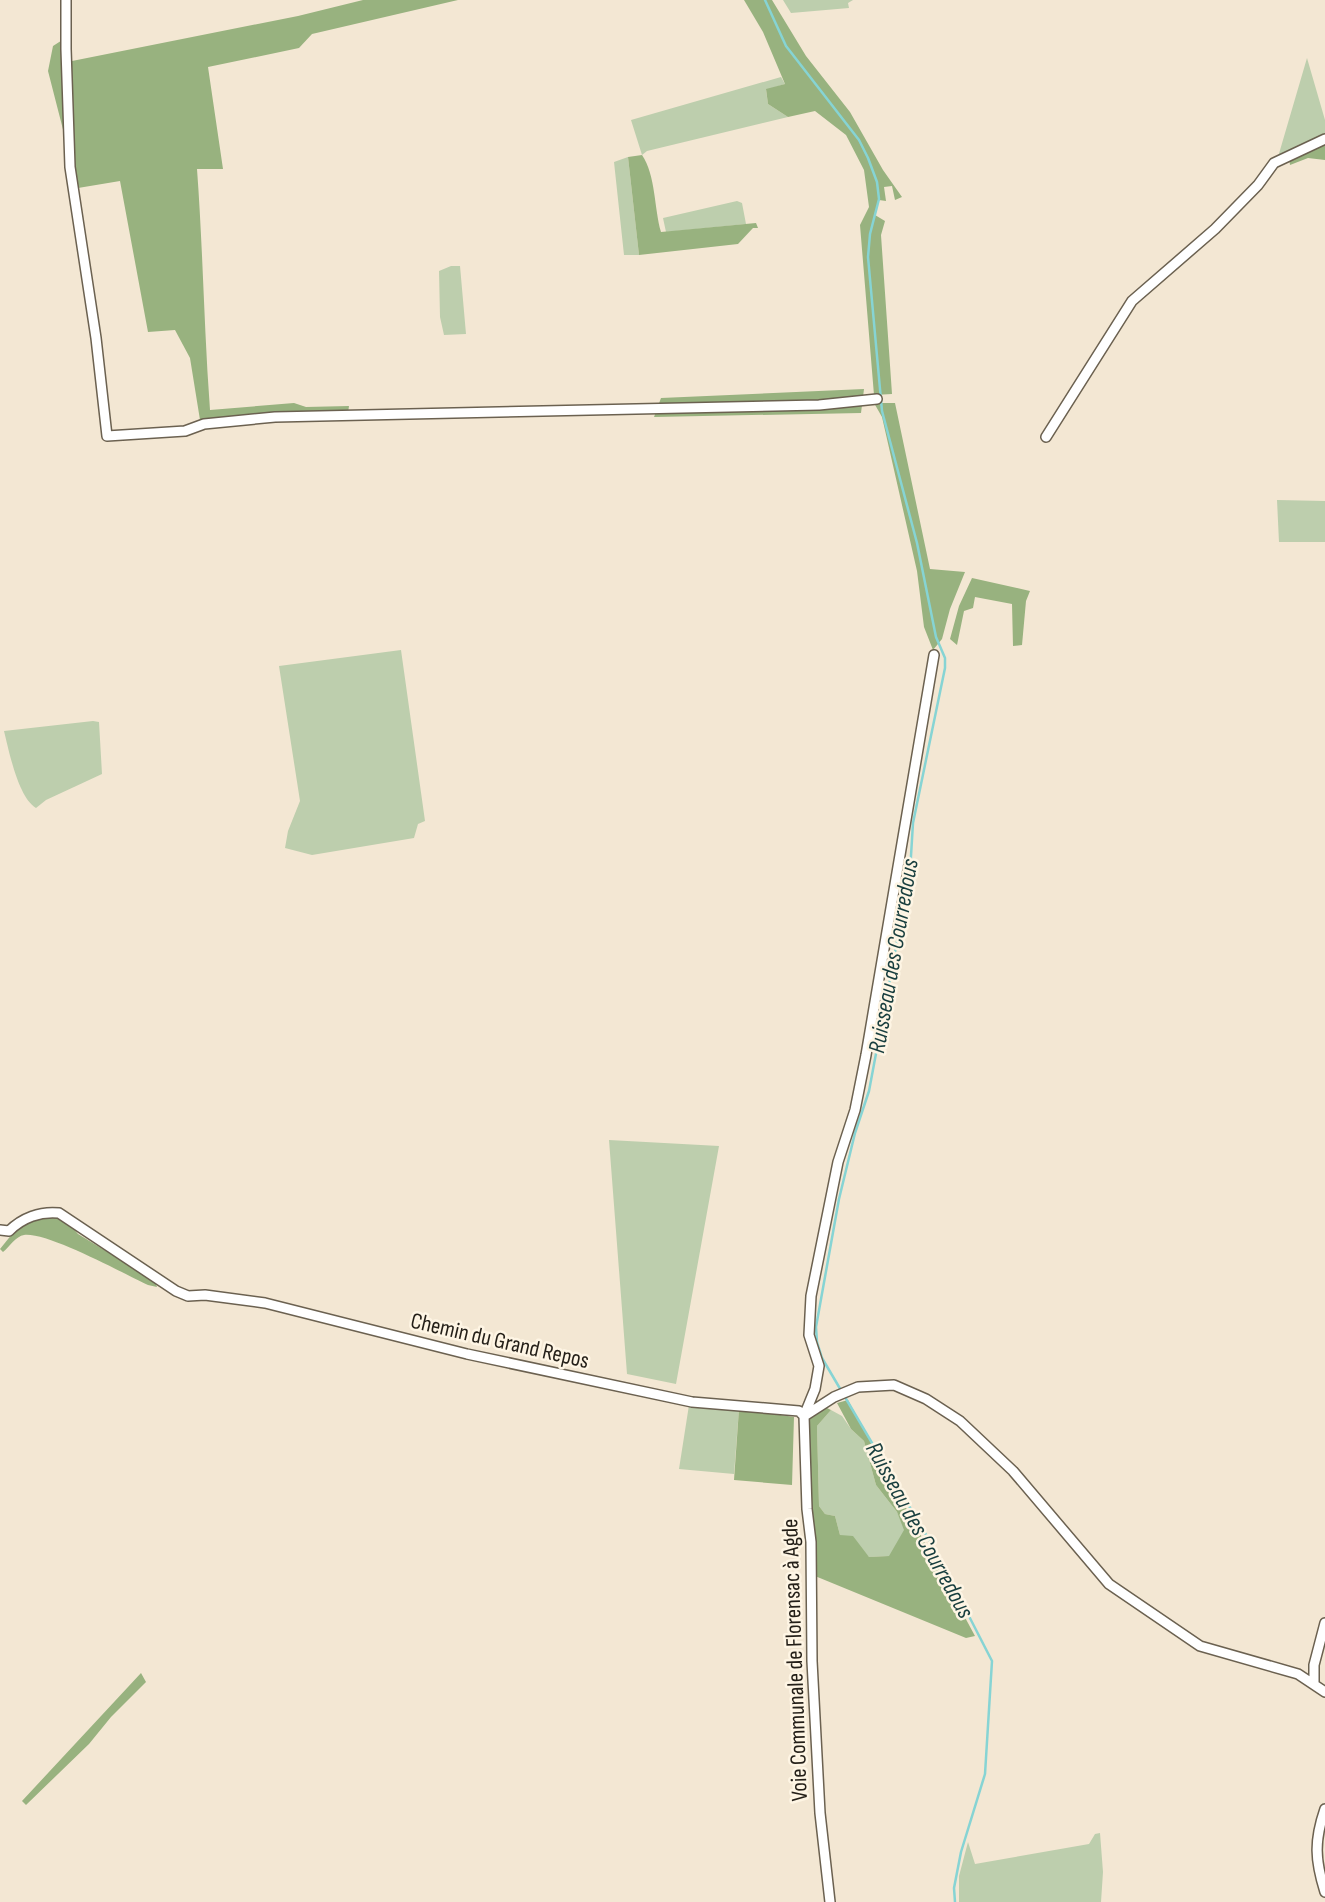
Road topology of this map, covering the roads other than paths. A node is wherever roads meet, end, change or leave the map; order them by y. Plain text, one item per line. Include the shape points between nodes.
1 (66, 0) edge
2 (1325, 139) edge
3 (877, 399) dead end
4 (1046, 437) dead end
5 (934, 655) dead end
6 (0, 1230) edge
7 (804, 1416) junction
8 (1325, 1623) edge
9 (1315, 1661) junction
10 (1291, 1672) junction
11 (1314, 1683) junction
12 (1325, 1692) edge
13 (1325, 1809) edge
14 (1325, 1892) edge
15 (830, 1902) edge

1 - 3 street via 70,167 107,436 185,431 204,424 275,416 819,405
2 - 4 street via 1274,163 1215,229 1132,301
5 - 7 street via 866,1055 811,1296 809,1335 819,1366
6 - 7 street, Chemin du Grand Repos via 9,1231 18,1222 46,1212 59,1213 188,1296 265,1303 467,1354 692,1402 799,1411
7 - 10 street via 858,1387 894,1385 926,1399 960,1421 1013,1471 1109,1584 1200,1647
7 - 15 street, Voie Communale de Florensac à Agde via 820,1813
8 - 9 street
9 - 10 street via 1305,1670
9 - 11 street
10 - 11 street
11 - 12 street
13 - 14 street via 1316,1834 1316,1855

